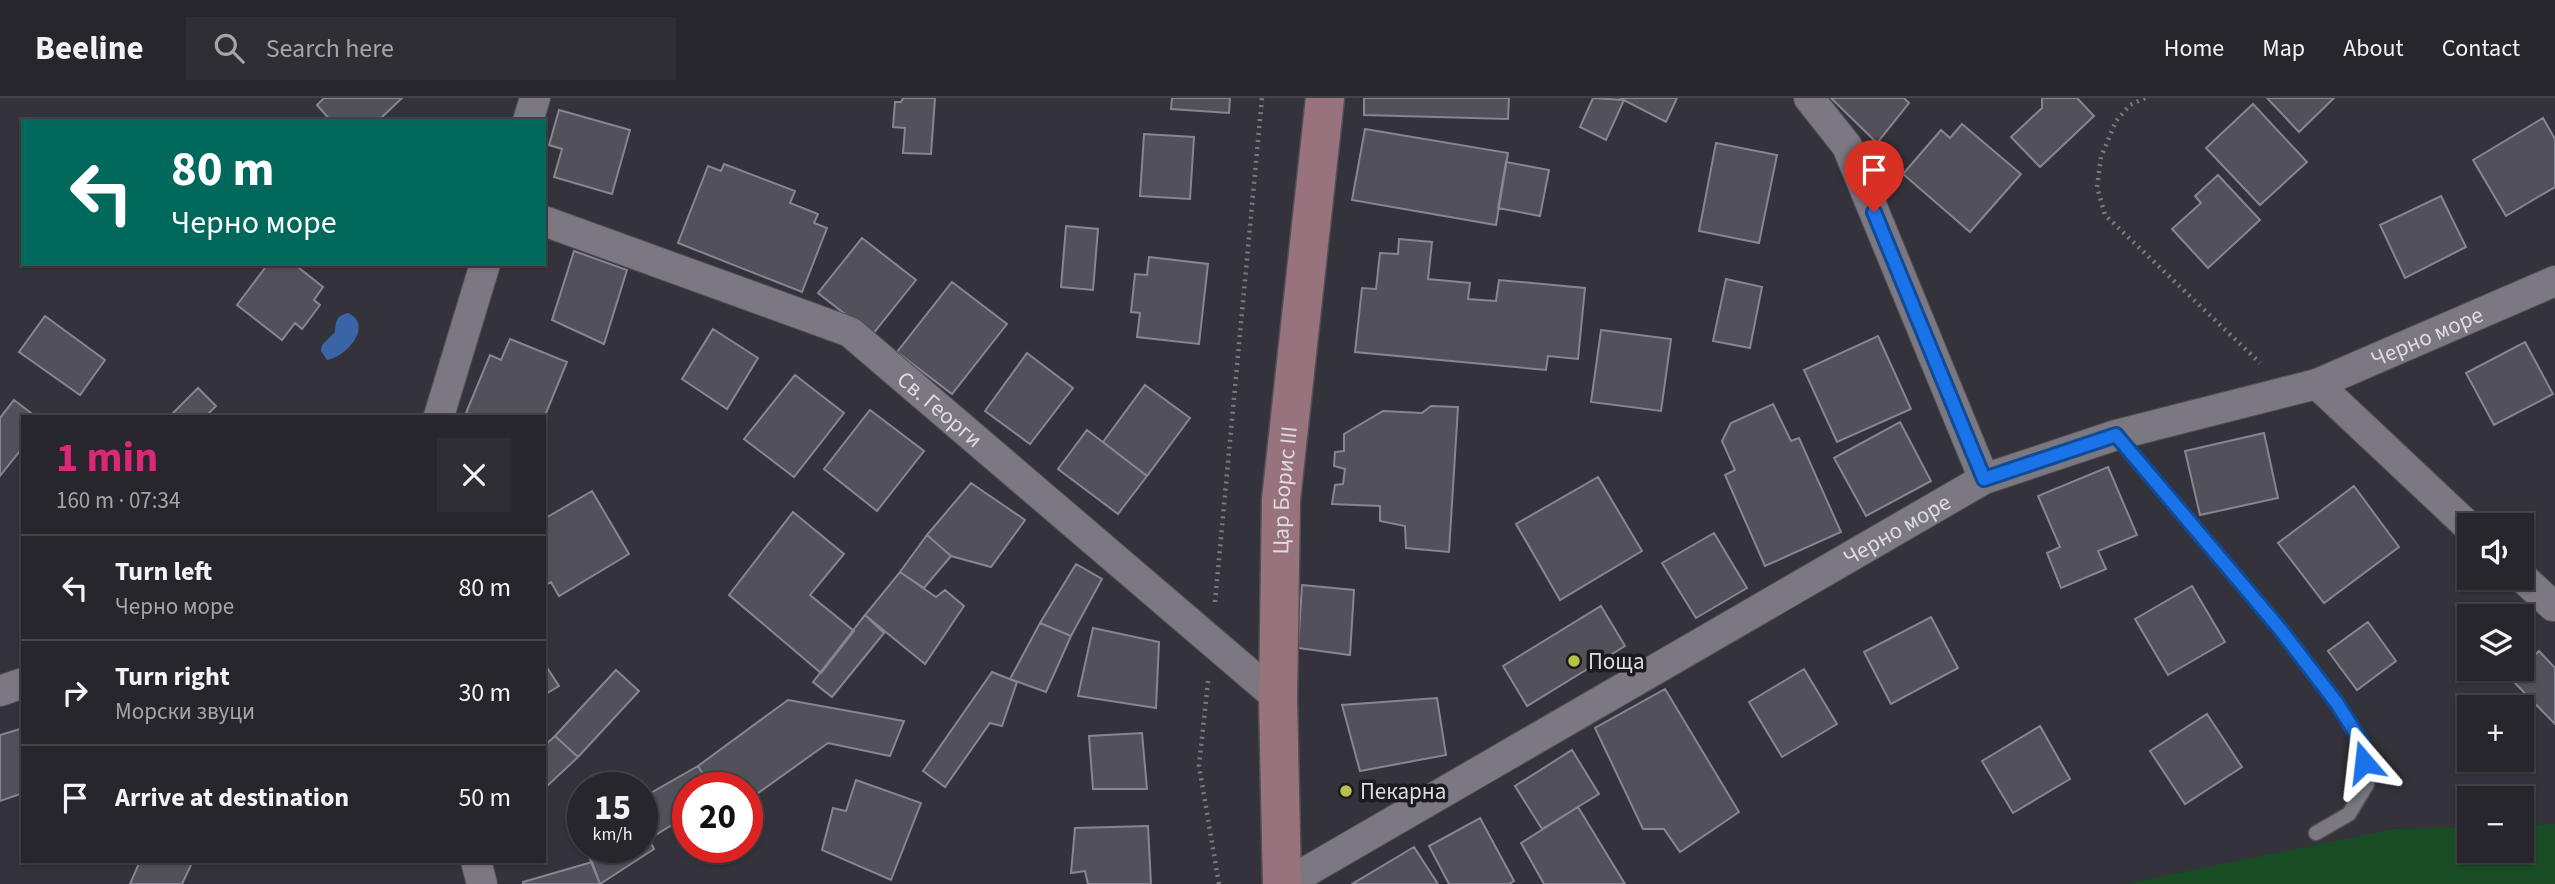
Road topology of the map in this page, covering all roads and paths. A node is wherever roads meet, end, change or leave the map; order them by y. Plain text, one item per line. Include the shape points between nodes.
1 (535, 98) edge
2 (1262, 98) edge
3 (1325, 98) edge
4 (1810, 98) edge
5 (2145, 98) edge
6 (529, 119) edge
7 (546, 223) edge
8 (484, 266) edge
9 (2555, 281) edge
10 (2317, 384) junction
11 (2277, 394) junction
12 (439, 415) edge
13 (2116, 435) junction
14 (1984, 479) junction
15 (2457, 516) edge
16 (2534, 588) edge
17 (2555, 605) edge
18 (1212, 641) junction
19 (21, 684) edge
20 (0, 691) edge
21 (1278, 698) junction
22 (2316, 833) dead end
23 (477, 863) edge
24 (482, 884) edge
25 (1219, 884) edge
26 (1283, 884) edge

1 - 6 street
2 - 18 path
3 - 21 street, Цар Борис III via 1281,500
4 - 14 street via 1847,146
5 - 11 path via 2130,105 2116,121 2101,157 2096,187 2105,215 2264,366
7 - 18 street, Св. Георги via 850,332
8 - 12 street
9 - 10 street, Черно море
10 - 11 street, Черно море
10 - 15 street
11 - 13 street, Черно море
13 - 14 street, Черно море
13 - 22 lane via 2280,629 2361,741 2367,784 2349,814
14 - 26 street, Черно море
16 - 17 street
18 - 21 street, Св. Георги
18 - 25 path via 1199,766
19 - 20 street
21 - 26 street, Цар Борис III
23 - 24 street

